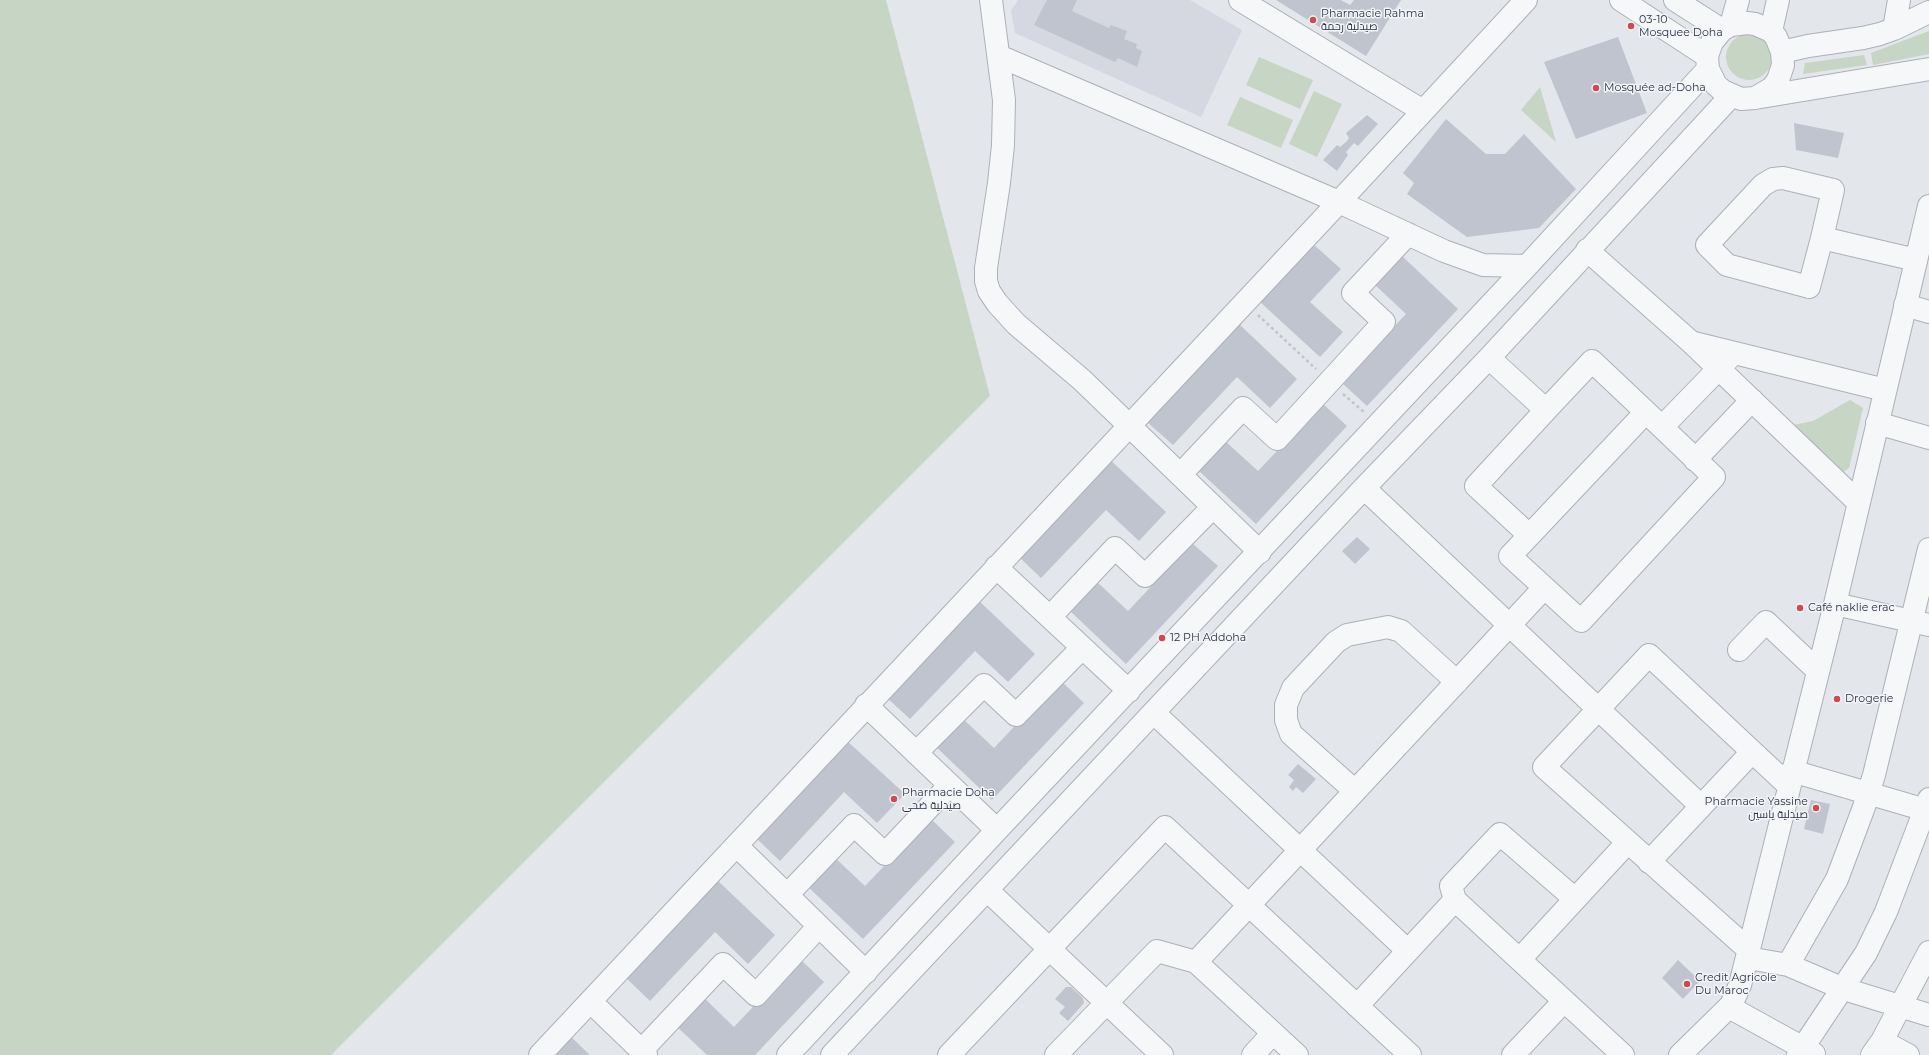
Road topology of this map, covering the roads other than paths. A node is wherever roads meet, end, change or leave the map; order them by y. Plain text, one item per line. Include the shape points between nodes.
1 (991, 0) edge
2 (1240, 0) edge
3 (1526, 0) edge
4 (1621, 0) edge
5 (1675, 0) edge
6 (1738, 0) edge
7 (1778, 0) edge
8 (1899, 0) edge
9 (1929, 12) edge
10 (1727, 28) junction
11 (1894, 30) junction
12 (1771, 31) junction
13 (1782, 52) junction
14 (999, 56) junction
15 (1708, 63) junction
16 (1929, 69) edge
17 (1731, 96) junction
18 (1755, 98) junction
19 (1423, 111) junction
20 (1339, 202) junction
21 (1928, 216) edge
22 (1408, 234) junction
23 (1822, 238) junction
24 (1587, 250) junction
25 (1916, 260) junction
26 (1527, 266) junction
27 (1905, 305) junction
28 (1929, 312) edge
29 (1489, 358) junction
30 (1726, 361) junction
31 (1885, 390) junction
32 (1752, 400) junction
33 (1546, 410) junction
34 (1646, 412) junction
35 (1877, 423) junction
36 (1128, 426) junction
37 (1662, 428) junction
38 (1929, 438) edge
39 (1695, 460) junction
40 (1180, 475) junction
41 (1364, 488) junction
42 (1859, 503) junction
43 (1213, 507) junction
44 (1529, 535) junction
45 (1929, 548) edge
46 (1260, 552) junction
47 (996, 567) junction
48 (1544, 588) junction
49 (1835, 604) junction
50 (1050, 617) junction
51 (1920, 623) edge
52 (1509, 626) junction
53 (1082, 648) junction
54 (1739, 650) dead end
55 (1818, 671) junction
56 (1457, 682) junction
57 (1128, 692) junction
58 (866, 705) junction
59 (1598, 710) junction
60 (1154, 712) junction
61 (1752, 752) junction
62 (916, 753) junction
63 (1790, 778) junction
64 (950, 785) junction
65 (1355, 791) junction
66 (1869, 793) junction
67 (1701, 806) junction
68 (1928, 807) edge
69 (997, 830) junction
70 (1627, 843) junction
71 (737, 846) junction
72 (1300, 850) junction
73 (1649, 862) junction
74 (987, 890) junction
75 (786, 895) junction
76 (1575, 899) junction
77 (1455, 900) junction
78 (1250, 904) junction
79 (819, 926) junction
80 (1050, 948) junction
81 (1408, 951) junction
82 (1748, 954) junction
83 (1520, 959) junction
84 (1927, 960) edge
85 (1196, 962) junction
86 (1788, 965) junction
87 (866, 972) junction
88 (1844, 989) junction
89 (1564, 1001) junction
90 (591, 1002) junction
91 (1106, 1002) junction
92 (1357, 1006) junction
93 (1900, 1006) junction
94 (1729, 1007) junction
95 (1929, 1015) edge
96 (1273, 1033) junction
97 (1877, 1048) edge
98 (644, 1053) edge
99 (1805, 1053) edge
100 (1685, 1054) edge
101 (540, 1055) edge
102 (788, 1055) edge
103 (832, 1055) edge
104 (948, 1055) edge
105 (1056, 1055) edge
106 (1162, 1055) edge
107 (1252, 1055) edge
108 (1297, 1055) edge
109 (1410, 1055) edge
110 (1513, 1055) edge
111 (1623, 1055) edge
112 (1908, 1055) edge

1 - 14 street
2 - 19 street
3 - 19 street
4 - 15 street
5 - 10 street
6 - 10 street
7 - 12 street
8 - 11 street
9 - 11 street
10 - 12 street via 1751,23
10 - 15 street via 1712,42
11 - 13 street
12 - 13 street
13 - 18 street via 1783,65 1778,80 1772,88
14 - 20 street
14 - 36 street via 1004,100 1003,145 986,268 989,291 1016,324 1082,380
15 - 17 street via 1716,85
15 - 26 street
16 - 18 street
17 - 18 street
17 - 24 street
19 - 20 street
20 - 22 street
20 - 36 street
21 - 25 street
22 - 26 street via 1483,265
22 - 40 street via 1354,293 1384,322 1277,439 1243,408
23 - 23 street via 1833,190 1783,178 1773,179 1763,185 1707,245 1727,264 1809,287
23 - 25 street
24 - 29 street
24 - 30 street via 1692,343
25 - 27 street
26 - 46 street
27 - 28 street
27 - 31 street
29 - 33 street
29 - 41 street
30 - 31 street
30 - 32 street
30 - 37 street
31 - 35 street
32 - 39 street
32 - 42 street
33 - 34 street via 1592,362
33 - 44 street via 1476,486
34 - 37 street
34 - 44 street
35 - 38 street
35 - 42 street
36 - 40 street
36 - 47 street
37 - 39 street
39 - 48 street via 1714,477 1580,622
40 - 43 street
41 - 52 street
41 - 60 street
42 - 49 street
43 - 46 street
43 - 50 street via 1145,576 1115,548
44 - 48 street via 1510,556
45 - 51 street
46 - 57 street
47 - 50 street
47 - 58 street
48 - 52 street
49 - 51 street
49 - 55 street
50 - 53 street
51 - 66 street
52 - 56 street
52 - 59 street
53 - 57 street
53 - 62 street via 1016,715 984,685
54 - 55 street via 1766,622
55 - 63 street
56 - 65 street
56 - 65 street via 1401,631 1388,627 1347,635 1336,642 1293,688 1286,704 1286,720 1291,734
57 - 69 street
58 - 62 street
58 - 71 street
59 - 61 street via 1649,655
59 - 67 street
59 - 70 street via 1544,767
60 - 72 street
60 - 74 street
61 - 63 street
61 - 67 street
62 - 64 street
63 - 66 street
63 - 82 street
64 - 69 street
64 - 75 street via 885,854 854,825
65 - 72 street
66 - 68 street
66 - 86 street via 1837,879
67 - 73 street
68 - 88 street via 1886,912 1866,953
69 - 87 street
70 - 73 street
70 - 76 street
71 - 75 street
71 - 90 street
72 - 78 street
72 - 81 street
73 - 82 street
74 - 80 street
74 - 103 street
75 - 79 street
76 - 77 street via 1500,834 1451,886
76 - 83 street
77 - 81 street
77 - 83 street
78 - 80 street via 1165,826
78 - 85 street
78 - 92 street
79 - 87 street
79 - 98 street via 756,995 723,964
80 - 91 street
80 - 104 street
81 - 92 street
82 - 86 street
82 - 94 street via 1736,996
83 - 89 street
84 - 93 street
85 - 91 street via 1157,951
85 - 96 street
86 - 88 street
87 - 102 street
88 - 93 street
88 - 99 street
89 - 110 street
89 - 111 street
90 - 98 street
90 - 101 street
91 - 105 street
91 - 106 street
92 - 109 street
93 - 95 street
93 - 97 street
94 - 99 street
94 - 100 street
96 - 107 street
96 - 108 street
97 - 112 street

